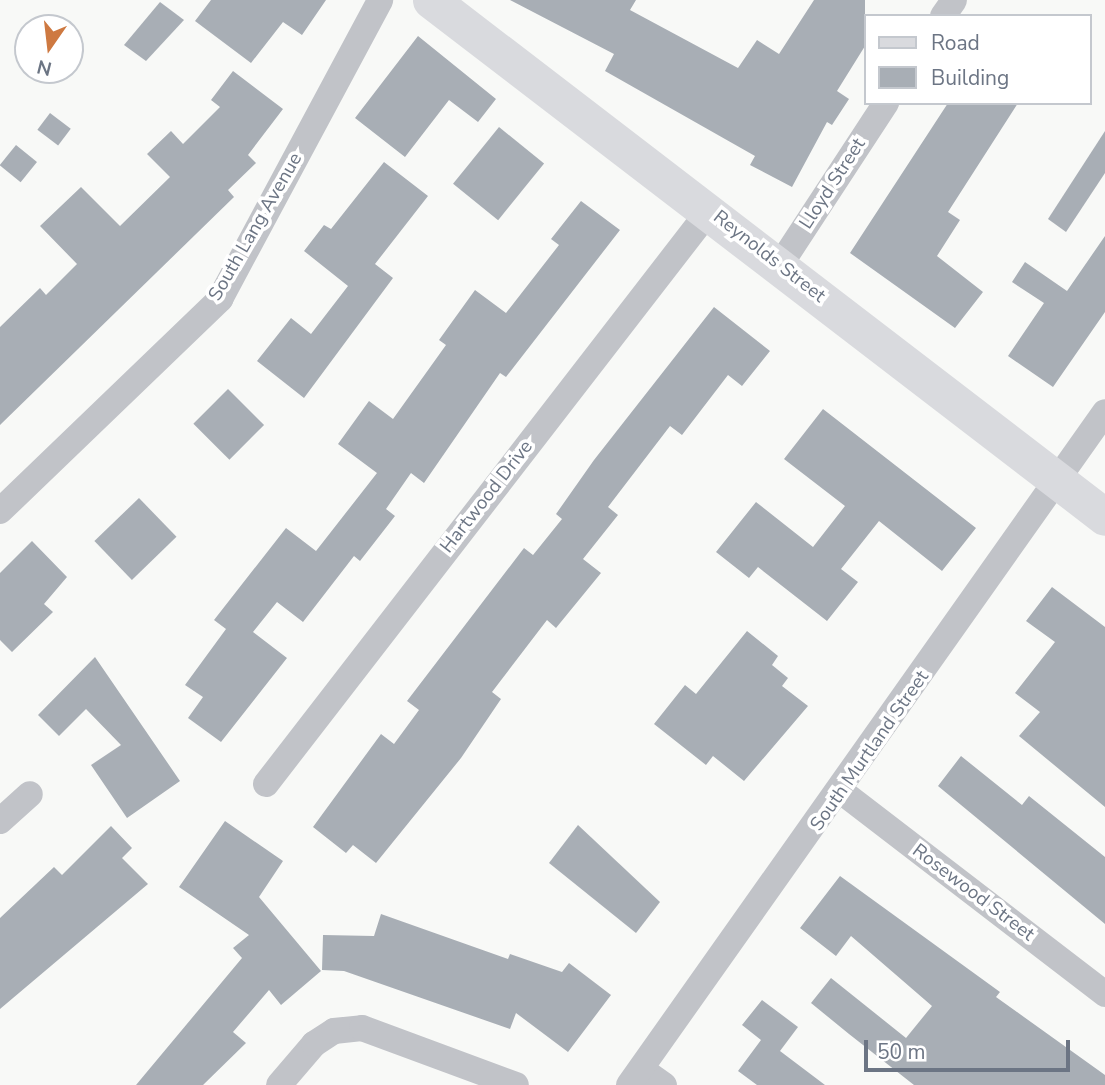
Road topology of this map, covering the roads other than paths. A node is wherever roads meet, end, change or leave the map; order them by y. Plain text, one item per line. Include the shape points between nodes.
1 (380, 0) edge
2 (431, 0) edge
3 (885, 105) edge
4 (709, 211) junction
5 (780, 265) junction
6 (1105, 412) edge
7 (1058, 481) junction
8 (2, 504) edge
9 (1105, 517) edge
10 (266, 784) dead end
11 (842, 792) junction
12 (30, 794) dead end
13 (0, 821) edge
14 (1105, 993) edge
15 (635, 1077) edge
16 (279, 1085) edge
17 (516, 1085) edge
18 (664, 1085) edge

1 - 8 street, South Lang Avenue via 220,299
2 - 4 street, Reynolds Street
3 - 5 street, Lloyd Street
4 - 5 street, Reynolds Street
4 - 10 street, Hartwood Drive
5 - 7 street, Reynolds Street
6 - 7 street, South Murtland Street
7 - 9 street, Reynolds Street
7 - 11 street, South Murtland Street
11 - 14 street, Rosewood Street
11 - 15 street, South Murtland Street
12 - 13 street
15 - 18 street
16 - 17 street via 314,1044 334,1031 362,1028

